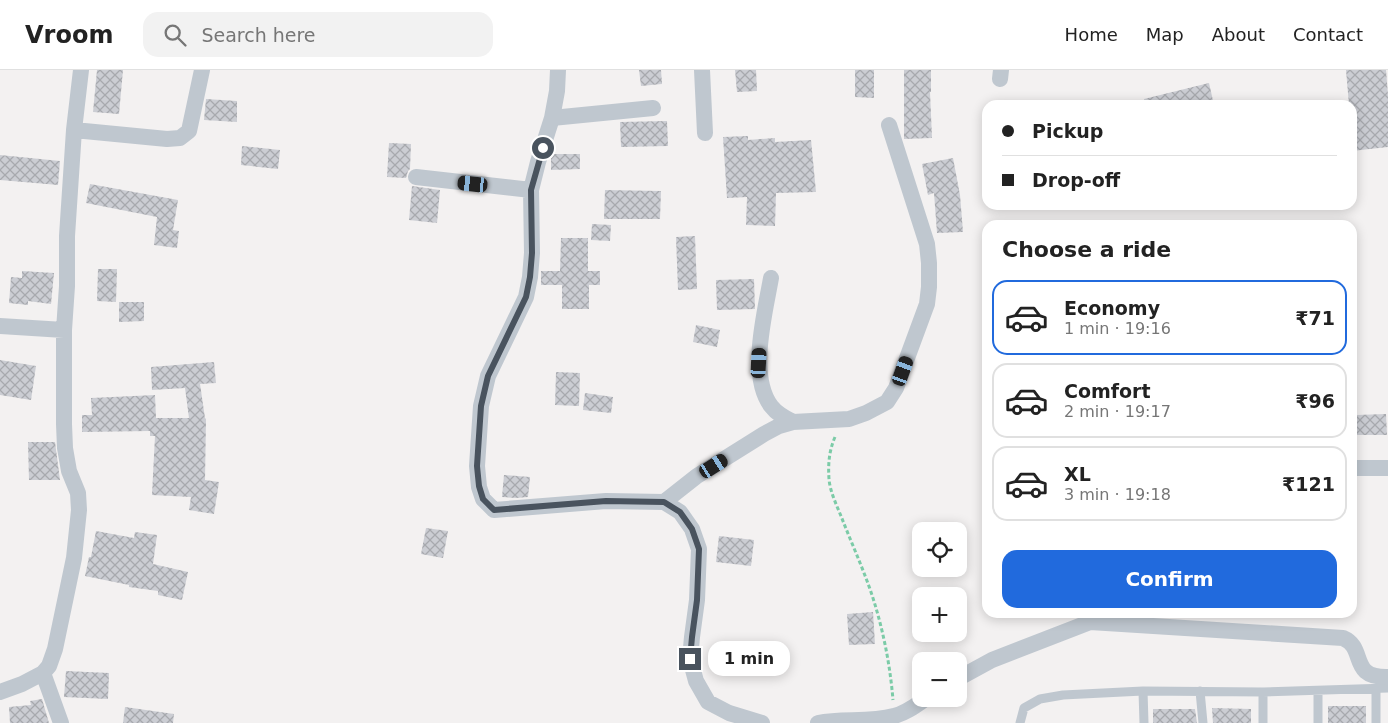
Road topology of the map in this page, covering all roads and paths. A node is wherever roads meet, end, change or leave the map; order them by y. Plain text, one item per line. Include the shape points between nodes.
1 (81, 70) edge
2 (202, 70) edge
3 (558, 70) edge
4 (702, 70) edge
5 (653, 108) dead end
6 (552, 118) junction
7 (889, 125) dead end
8 (74, 130) junction
9 (705, 133) dead end
10 (416, 178) dead end
11 (531, 190) junction
12 (771, 278) dead end
13 (0, 326) edge
14 (64, 330) junction
15 (849, 419) junction
16 (793, 422) junction
17 (1357, 468) edge
18 (1388, 468) edge
19 (664, 502) junction
20 (1092, 618) edge
21 (1106, 618) edge
22 (43, 673) junction
23 (967, 674) edge
24 (1388, 677) edge
25 (1388, 688) edge
26 (1376, 689) junction
27 (1143, 690) junction
28 (1200, 691) junction
29 (1318, 691) junction
30 (0, 692) edge
31 (1264, 692) junction
32 (914, 707) edge
33 (894, 716) junction
34 (61, 723) edge
35 (762, 723) edge
36 (818, 723) edge
37 (1020, 723) edge
38 (1144, 723) edge
39 (1204, 723) edge
40 (1263, 723) edge
41 (1318, 723) edge
42 (1376, 723) edge

1 - 8 street
2 - 8 street via 189,131 180,138
3 - 6 street
4 - 9 street
5 - 6 street
6 - 11 street
7 - 15 street via 927,244 930,262 927,304 896,388 887,402
8 - 14 street
10 - 11 street
11 - 19 street via 532,253 526,297 488,376 481,406 477,466 483,499 494,510 606,501
12 - 16 street via 759,363 765,394 771,406
13 - 14 street
14 - 22 street via 65,448 69,471 78,493 78,530 54,649 49,666
15 - 16 street
15 - 33 path via 831,446 829,481 877,613 888,662
16 - 19 street via 764,434 697,476
17 - 18 street
19 - 35 street via 680,512 692,529 699,549 690,659 696,681 708,702 729,713
20 - 23 street
21 - 24 street via 1343,638 1352,644 1368,674
22 - 30 street
22 - 34 street
25 - 26 lane
26 - 29 lane
26 - 42 lane
27 - 28 lane
27 - 37 lane via 1040,699 1024,708
27 - 38 lane
28 - 31 lane
28 - 39 lane
29 - 31 lane
29 - 41 lane
31 - 40 lane
32 - 33 street
33 - 36 street

